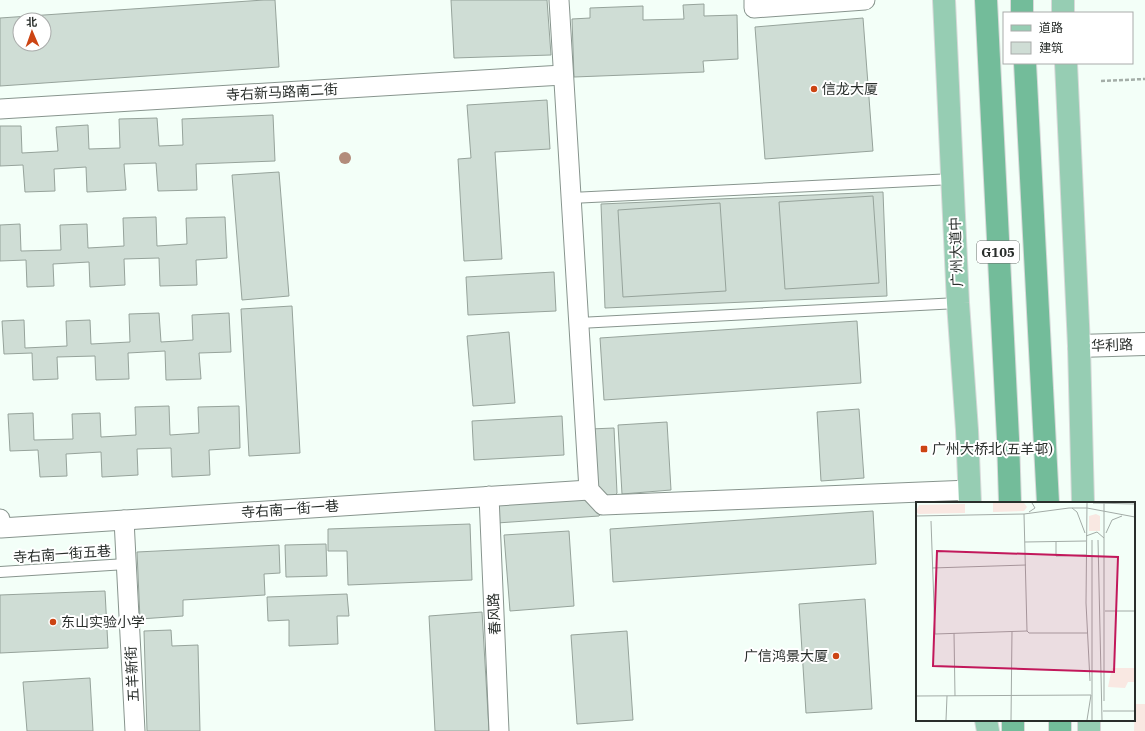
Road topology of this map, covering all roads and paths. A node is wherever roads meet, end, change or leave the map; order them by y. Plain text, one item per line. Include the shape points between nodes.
1 (559, 0) edge
2 (754, 0) edge
3 (865, 0) edge
4 (944, 0) edge
5 (986, 0) edge
6 (1022, 0) edge
7 (1063, 0) edge
8 (1022, 12) edge
9 (1063, 12) edge
10 (1025, 64) edge
11 (1066, 64) edge
12 (563, 75) junction
13 (1145, 80) edge
14 (1101, 81) dead end
15 (0, 109) edge
16 (953, 179) junction
17 (571, 198) junction
18 (958, 303) junction
19 (579, 323) junction
20 (1145, 344) edge
21 (1079, 346) junction
22 (589, 490) junction
23 (489, 496) junction
24 (970, 497) edge
25 (1010, 502) edge
26 (1048, 502) edge
27 (1084, 502) edge
28 (0, 519) edge
29 (124, 520) junction
30 (126, 564) junction
31 (0, 572) edge
32 (986, 721) edge
33 (136, 731) edge
34 (499, 731) edge
35 (988, 731) edge

1 - 12 street
2 - 3 street via 754,8
4 - 16 main road, 广州大道中
5 - 25 highway, G105
6 - 8 highway
7 - 9 main road
10 - 26 highway, G105
11 - 21 main road
12 - 15 street, 寺右新马路南二街
12 - 17 street
13 - 14 path
16 - 17 lane
16 - 18 main road, 广州大道中
17 - 19 street
18 - 19 lane
18 - 24 main road, 广州大道中
19 - 22 street
20 - 21 street, 华利路
21 - 27 main road
22 - 23 street, 寺右南一街一巷
22 - 24 street via 603,505
23 - 29 street, 寺右南一街一巷
23 - 34 street, 春风路
28 - 29 street, 寺右南一街一巷 via 1,528
29 - 30 street, 五羊新街
30 - 31 lane, 寺右南一街五巷
30 - 33 street, 五羊新街
32 - 35 main road

